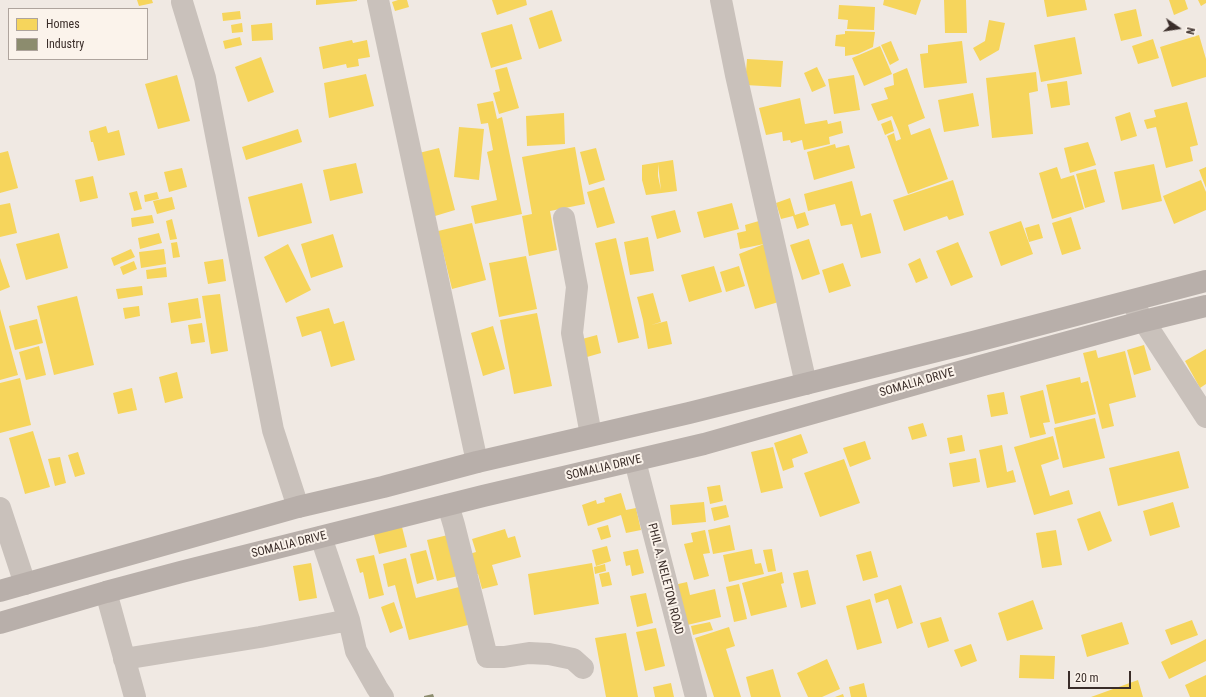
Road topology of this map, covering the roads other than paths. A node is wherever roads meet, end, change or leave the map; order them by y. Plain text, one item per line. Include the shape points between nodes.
1 (378, 0) edge
2 (721, 0) edge
3 (182, 2) dead end
4 (564, 218) dead end
5 (1206, 281) edge
6 (1130, 300) junction
7 (1206, 306) edge
8 (1144, 321) junction
9 (806, 384) junction
10 (1206, 417) edge
11 (591, 435) junction
12 (635, 461) junction
13 (477, 462) junction
14 (448, 505) junction
15 (298, 507) junction
16 (0, 508) edge
17 (321, 537) junction
18 (25, 584) junction
19 (0, 591) edge
20 (106, 592) junction
21 (349, 620) junction
22 (0, 623) edge
23 (124, 659) junction
24 (583, 668) dead end
25 (135, 697) edge
26 (383, 697) edge
27 (696, 697) edge

1 - 13 street
2 - 9 street
3 - 15 street via 206,78 273,430
4 - 11 street via 577,287 572,333
5 - 6 main road, SOMALIA DRIVE
6 - 8 street
6 - 9 main road, SOMALIA DRIVE
7 - 8 main road, SOMALIA DRIVE
8 - 10 street
8 - 12 main road, SOMALIA DRIVE via 712,442
9 - 11 main road, SOMALIA DRIVE
11 - 13 main road, SOMALIA DRIVE
12 - 14 main road, SOMALIA DRIVE
12 - 27 street, PHIL A. NELETON ROAD
13 - 15 main road, SOMALIA DRIVE via 383,488
14 - 17 main road, SOMALIA DRIVE
14 - 24 street via 487,657 549,654 573,659
15 - 18 main road, SOMALIA DRIVE
16 - 18 street
17 - 20 main road, SOMALIA DRIVE
17 - 21 street
18 - 19 main road, SOMALIA DRIVE
20 - 22 main road, SOMALIA DRIVE
20 - 23 street
21 - 23 street
21 - 26 street via 356,650
23 - 25 street

